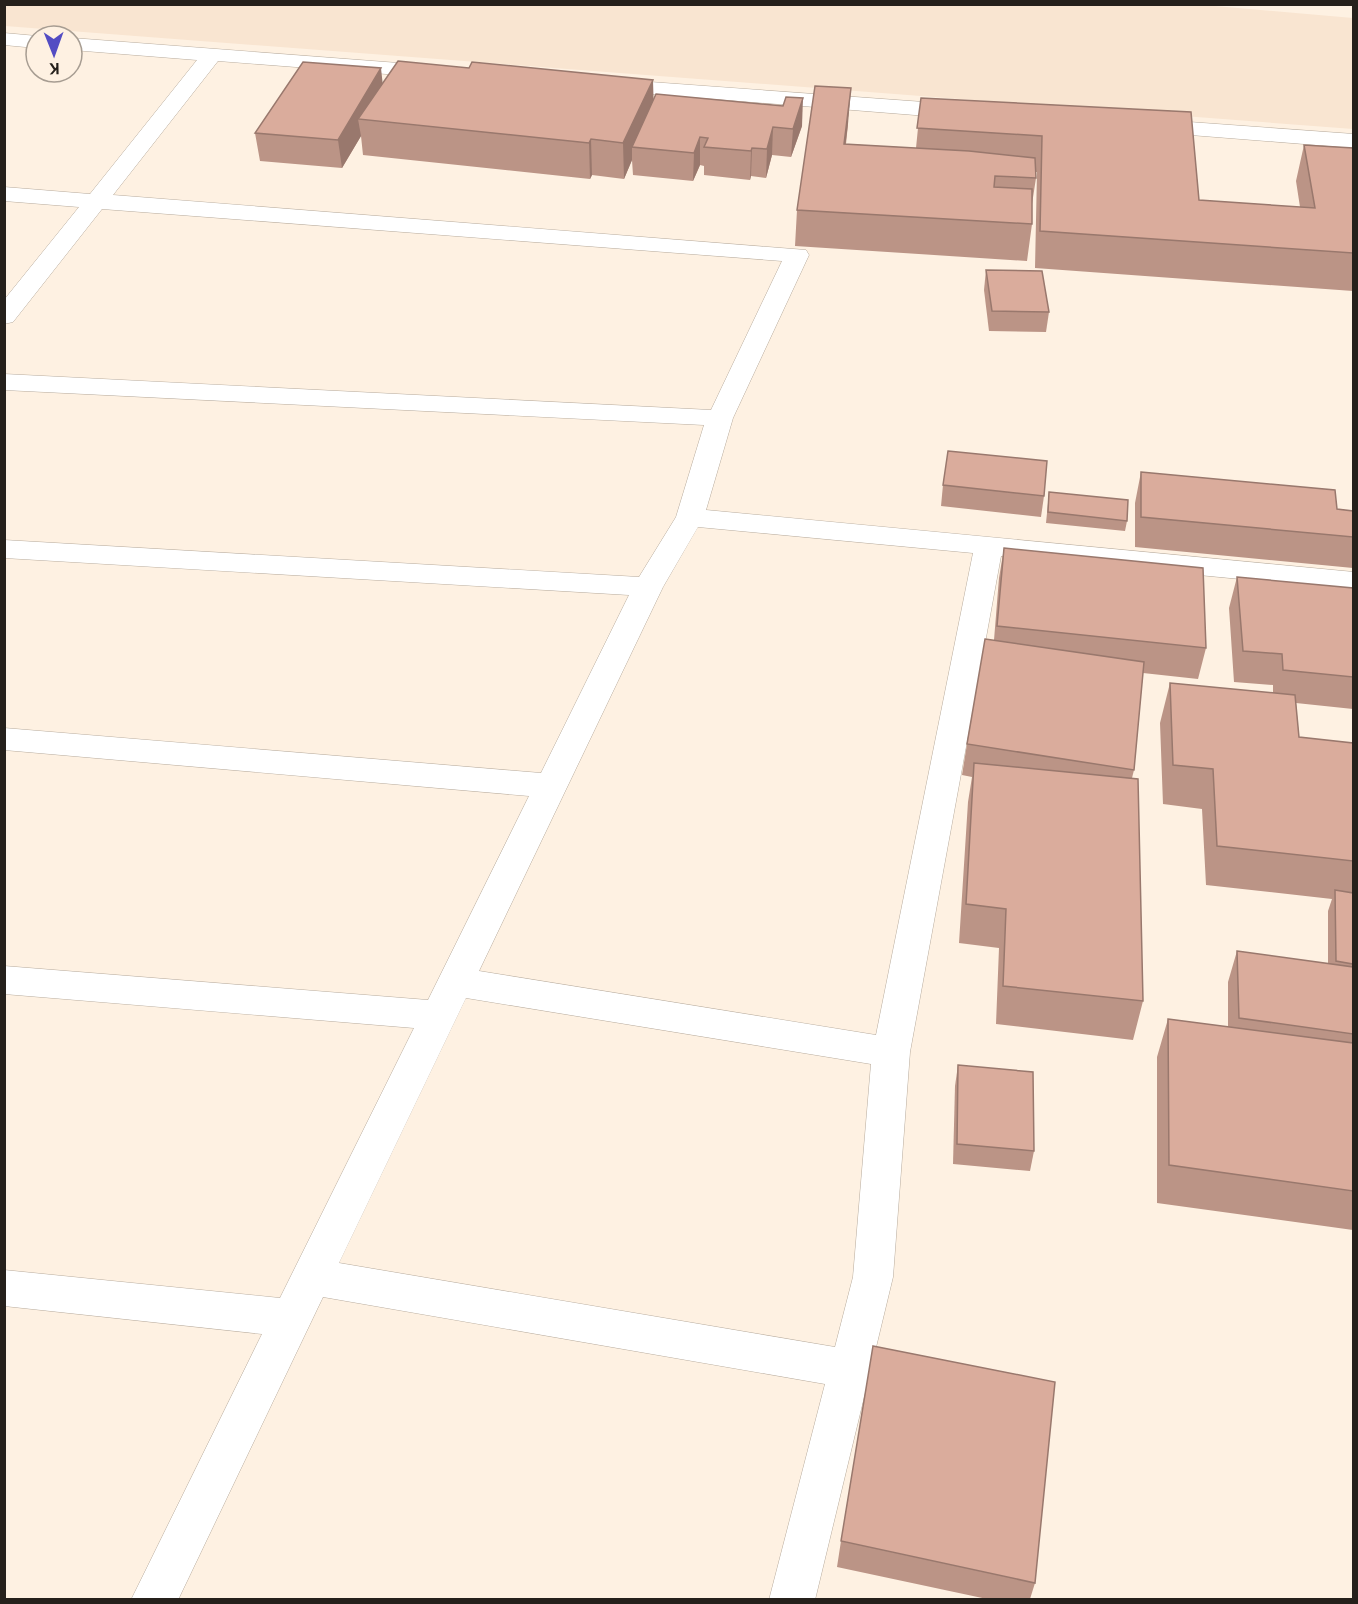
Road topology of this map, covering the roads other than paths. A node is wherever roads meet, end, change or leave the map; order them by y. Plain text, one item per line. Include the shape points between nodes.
1 (4, 39) edge
2 (24, 41) edge
3 (84, 45) edge
4 (212, 55) junction
5 (462, 74) edge
6 (593, 84) edge
7 (985, 113) edge
8 (1128, 124) edge
9 (1353, 141) edge
10 (4, 194) edge
11 (98, 200) junction
12 (4, 317) edge
13 (4, 382) edge
14 (720, 418) junction
15 (690, 517) junction
16 (988, 545) junction
17 (4, 549) edge
18 (1353, 581) edge
19 (648, 587) junction
20 (4, 739) edge
21 (552, 786) junction
22 (4, 980) edge
23 (457, 982) junction
24 (440, 1016) junction
25 (891, 1052) junction
26 (313, 1277) junction
27 (4, 1288) edge
28 (292, 1318) junction
29 (850, 1369) junction
30 (154, 1599) edge
31 (792, 1599) edge

1 - 2 street
3 - 4 street
4 - 5 street
4 - 11 street
6 - 7 street
8 - 9 street
10 - 11 street
11 - 12 street
11 - 14 street via 797,255
13 - 14 street
14 - 15 street
15 - 16 street
15 - 19 street
16 - 18 street
16 - 25 street
17 - 19 street
19 - 21 street
20 - 21 street
21 - 23 street
22 - 24 street
23 - 24 street
23 - 25 street
24 - 26 street
25 - 29 street via 873,1277
26 - 28 street
26 - 29 street
27 - 28 street
28 - 30 street
29 - 31 street

